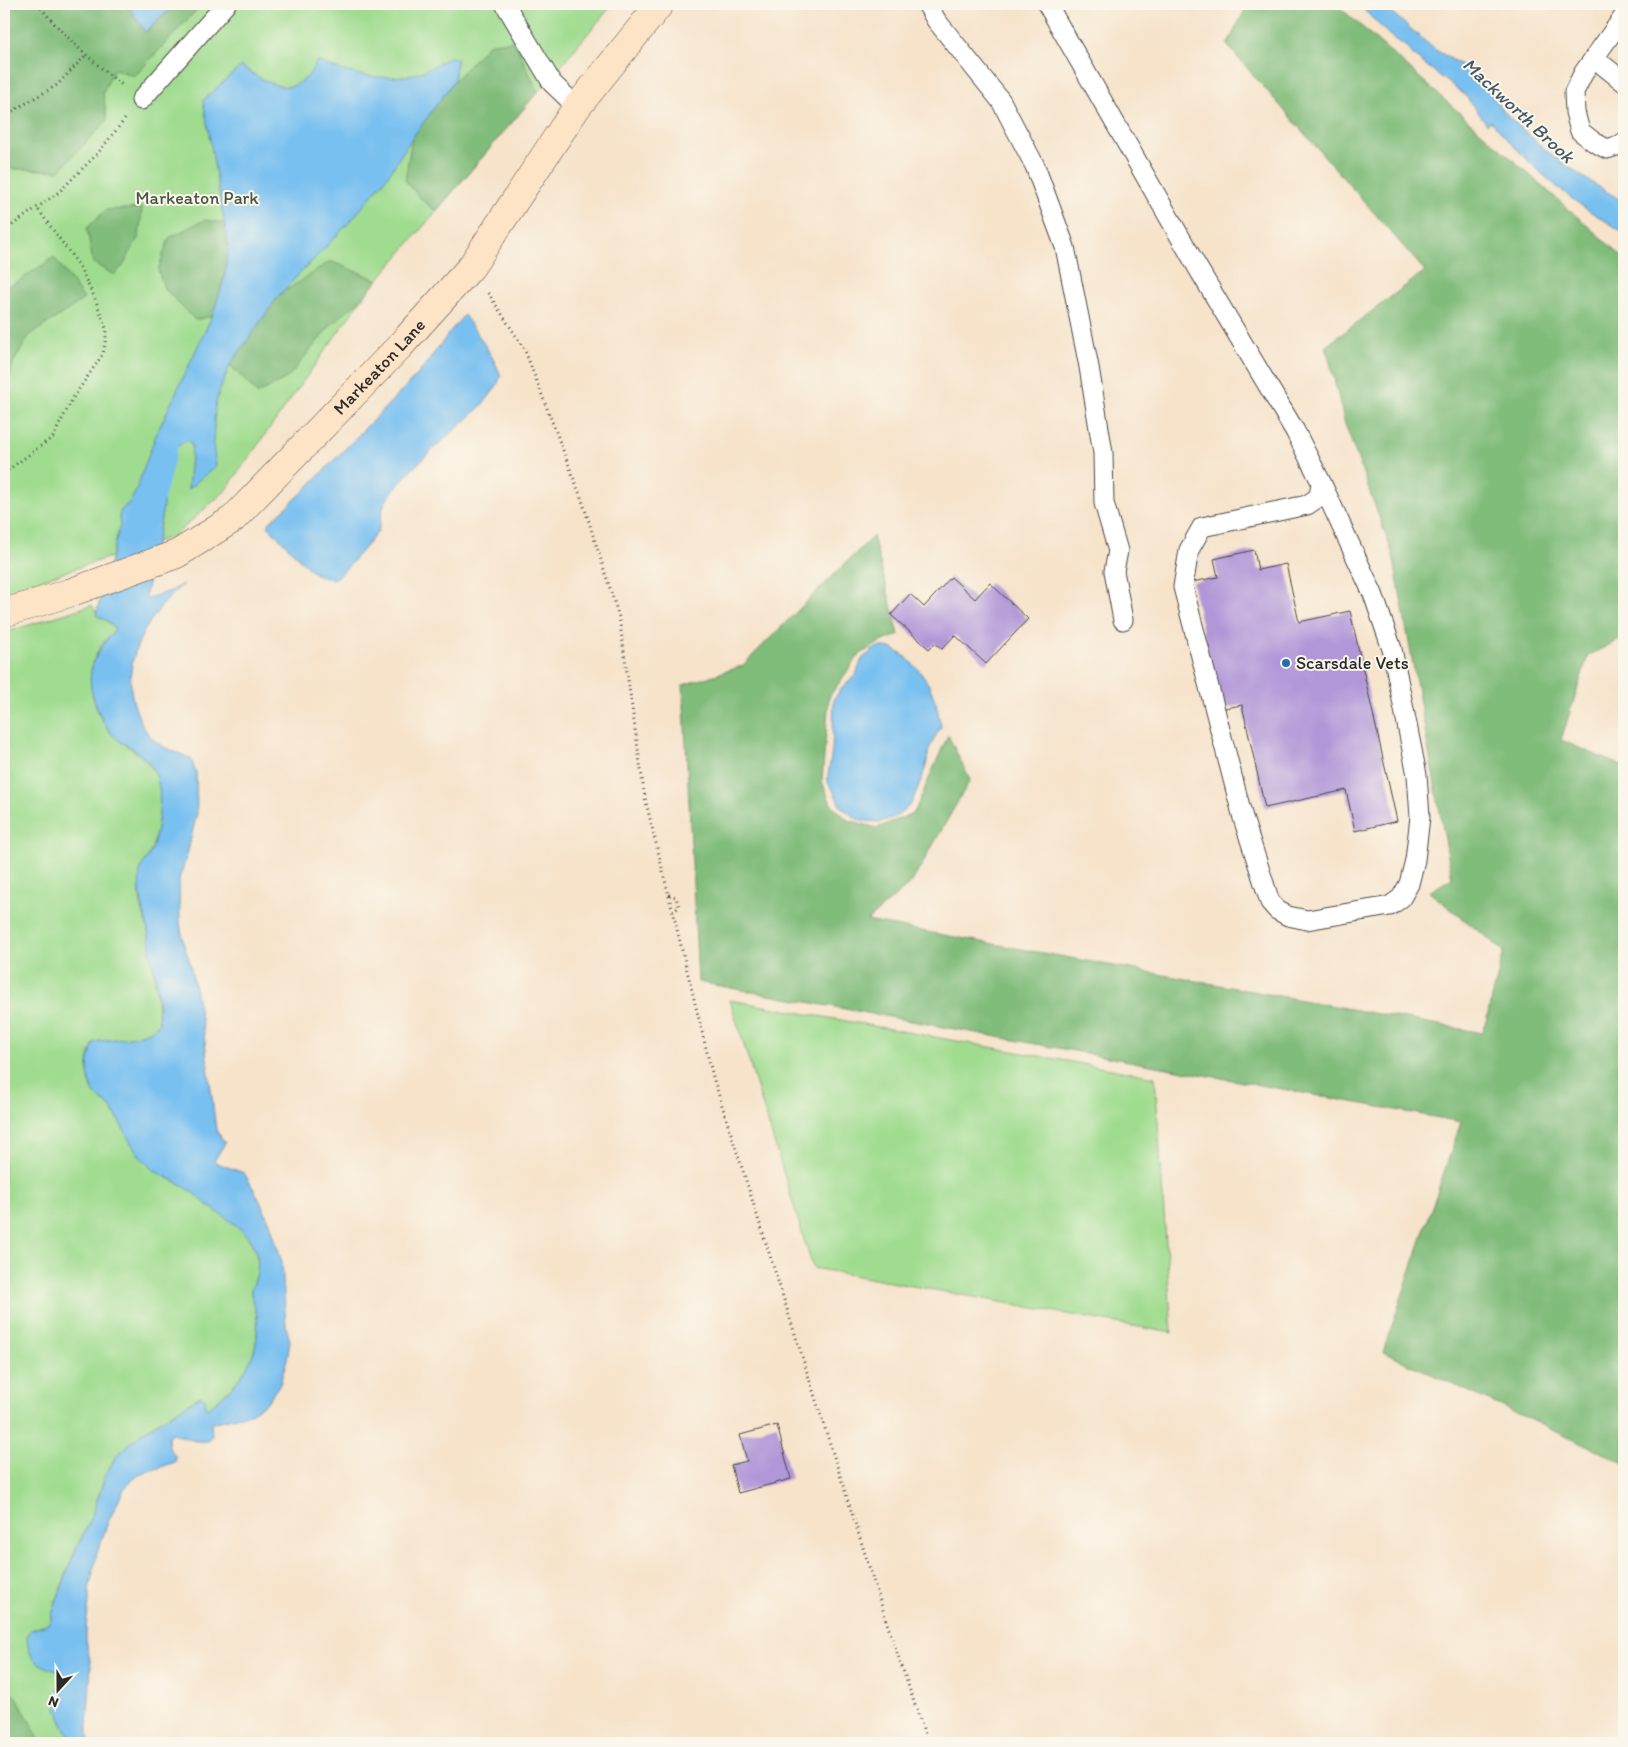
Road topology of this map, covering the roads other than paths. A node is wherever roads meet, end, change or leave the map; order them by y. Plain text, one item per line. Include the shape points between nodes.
1 (226, 4) edge
2 (505, 4) edge
3 (660, 4) edge
4 (927, 4) edge
5 (1047, 4) edge
6 (1624, 16) edge
7 (1594, 58) junction
8 (1624, 82) edge
9 (140, 100) road end
10 (577, 107) junction
11 (1624, 142) edge
12 (1321, 482) junction
13 (4, 613) edge
14 (1123, 620) dead end

1 - 9 lane
2 - 10 lane via 552,83
3 - 10 street, Markeaton Lane
4 - 14 lane via 936,20 1001,101 1035,166 1065,248 1103,453 1104,503 1118,551 1114,571
5 - 12 lane via 1295,431
6 - 7 lane
7 - 8 lane
7 - 11 lane via 1574,92 1580,131 1606,149
10 - 13 street, Markeaton Lane via 471,267 399,347 233,519 177,554
12 - 12 lane via 1319,497 1307,506 1202,527 1189,550 1184,587 1243,818 1270,902 1288,916 1307,920 1390,906 1401,898 1409,884 1415,860 1420,817 1417,775 1392,648 1373,594

